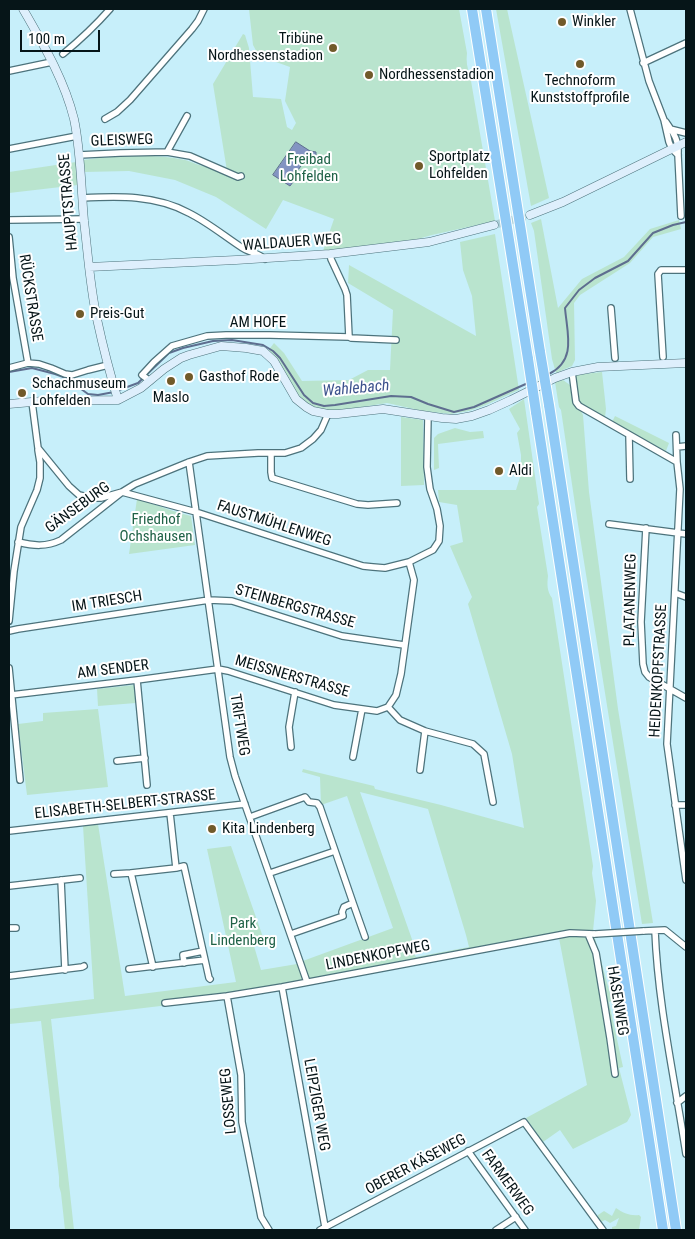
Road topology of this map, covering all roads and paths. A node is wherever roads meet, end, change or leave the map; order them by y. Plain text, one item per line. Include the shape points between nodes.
1 (23, 9) edge
2 (110, 9) edge
3 (204, 9) edge
4 (472, 9) edge
5 (486, 9) edge
6 (630, 9) edge
7 (686, 43) edge
8 (63, 54) dead end
9 (52, 62) junction
10 (643, 62) junction
11 (9, 72) edge
12 (187, 116) dead end
13 (105, 118) dead end
14 (664, 120) junction
15 (670, 129) junction
16 (686, 133) edge
17 (77, 136) junction
18 (686, 142) edge
19 (9, 149) edge
20 (676, 150) junction
21 (167, 152) junction
22 (79, 155) junction
23 (241, 176) dead end
24 (82, 198) junction
25 (530, 215) tunnel mouth
26 (681, 216) dead end
27 (84, 218) junction
28 (9, 220) edge
29 (494, 225) tunnel mouth
30 (9, 237) edge
31 (330, 254) junction
32 (265, 259) junction
33 (89, 266) junction
34 (686, 270) edge
35 (11, 278) edge
36 (612, 308) dead end
37 (349, 337) junction
38 (396, 340) dead end
39 (663, 357) dead end
40 (615, 358) dead end
41 (28, 363) junction
42 (686, 363) edge
43 (108, 365) junction
44 (9, 368) edge
45 (572, 372) junction
46 (147, 379) junction
47 (116, 394) junction
48 (32, 402) junction
49 (9, 404) edge
50 (328, 414) junction
51 (428, 416) junction
52 (676, 434) dead end
53 (629, 435) junction
54 (686, 446) edge
55 (677, 447) junction
56 (38, 448) junction
57 (271, 454) junction
58 (189, 462) junction
59 (677, 462) junction
60 (630, 479) dead end
61 (683, 490) edge
62 (122, 492) junction
63 (397, 503) dead end
64 (196, 512) junction
65 (609, 524) dead end
66 (646, 528) junction
67 (678, 532) junction
68 (686, 534) edge
69 (18, 542) junction
70 (409, 562) junction
71 (675, 593) junction
72 (686, 597) edge
73 (209, 600) junction
74 (9, 621) edge
75 (9, 631) edge
76 (404, 645) junction
77 (9, 668) edge
78 (218, 669) junction
79 (137, 680) junction
80 (670, 690) junction
81 (295, 692) junction
82 (11, 695) junction
83 (686, 698) edge
84 (388, 707) junction
85 (362, 709) junction
86 (425, 730) junction
87 (291, 747) dead end
88 (353, 757) dead end
89 (144, 758) junction
90 (117, 760) dead end
91 (420, 770) dead end
92 (20, 780) dead end
93 (147, 785) dead end
94 (493, 802) dead end
95 (245, 804) junction
96 (686, 804) edge
97 (675, 805) junction
98 (170, 813) junction
99 (250, 816) junction
100 (9, 831) edge
101 (335, 851) junction
102 (176, 868) junction
103 (131, 873) junction
104 (270, 873) junction
105 (114, 874) dead end
106 (80, 878) dead end
107 (61, 880) junction
108 (686, 880) edge
109 (9, 886) edge
110 (353, 903) junction
111 (9, 928) edge
112 (16, 928) dead end
113 (655, 931) junction
114 (290, 934) junction
115 (591, 934) junction
116 (365, 937) dead end
117 (686, 947) edge
118 (203, 951) junction
119 (205, 960) junction
120 (184, 963) junction
121 (84, 966) dead end
122 (152, 967) junction
123 (129, 969) dead end
124 (65, 970) junction
125 (9, 976) edge
126 (210, 979) dead end
127 (308, 982) junction
128 (282, 987) junction
129 (227, 996) junction
130 (165, 1003) dead end
131 (615, 1074) dead end
132 (686, 1096) edge
133 (677, 1103) junction
134 (468, 1151) junction
135 (686, 1154) edge
136 (516, 1217) junction
137 (323, 1229) edge
138 (269, 1230) edge
139 (496, 1230) edge
140 (526, 1230) edge
141 (603, 1230) edge
142 (662, 1230) edge
143 (676, 1230) edge

1 - 9 main road, HAUPTSTRASSE
2 - 8 street
3 - 13 street via 191,30 130,100 118,112
4 - 142 highway, bridge
5 - 143 highway, bridge
6 - 10 street
7 - 10 street
9 - 11 street
9 - 17 main road, HAUPTSTRASSE via 68,98
10 - 14 street
12 - 21 street, GLEISWEG
14 - 15 street
14 - 20 street via 669,142
15 - 16 street
15 - 20 street via 675,136
17 - 19 street
17 - 22 main road, HAUPTSTRASSE
18 - 20 main road
20 - 25 main road
20 - 26 street
21 - 22 street, GLEISWEG
21 - 23 street, GLEISWEG via 190,156 229,174
22 - 24 main road, HAUPTSTRASSE
24 - 27 main road, HAUPTSTRASSE
24 - 32 street via 128,196 165,203 188,212 242,248
27 - 28 street
27 - 33 main road, HAUPTSTRASSE
29 - 31 main road, WALDAUER WEG via 429,242
30 - 35 street, RÜCKSTRASSE
31 - 32 main road, WALDAUER WEG
31 - 37 street via 347,295
32 - 33 main road, WALDAUER WEG
33 - 43 main road, HAUPTSTRASSE
34 - 39 street via 661,270 658,274
35 - 41 street, RÜCKSTRASSE
36 - 40 street
37 - 38 street, AM HOFE
37 - 46 street, AM HOFE via 207,336 172,346 142,375
41 - 43 street via 72,375
41 - 44 street
42 - 45 main road via 598,367
43 - 47 main road, HAUPTSTRASSE
45 - 51 main road via 472,416 456,419
45 - 53 street via 579,406
46 - 47 main road via 132,393
46 - 50 main road via 189,355 208,349 221,346 256,349 274,361 300,403 313,411
47 - 48 main road
48 - 49 main road
48 - 56 street
50 - 51 main road via 383,409
50 - 57 street via 321,430 301,448
51 - 70 street, FAUSTMÜHLENWEG via 427,467 440,526 439,541 433,550
52 - 55 street, HEIDENKOPFSTRASSE
53 - 59 street
53 - 60 street
54 - 55 street
55 - 59 street, HEIDENKOPFSTRASSE
56 - 62 street, FAUSTMÜHLENWEG via 78,495 101,498
56 - 69 street via 40,478
57 - 58 street via 207,456
57 - 63 street via 272,478 357,504
58 - 62 street
58 - 64 street, TRIFTWEG
59 - 61 street, HEIDENKOPFSTRASSE
61 - 67 street, HEIDENKOPFSTRASSE
62 - 64 street, FAUSTMÜHLENWEG
62 - 69 street, GÄNSEBURG via 61,540 40,546
64 - 70 street, FAUSTMÜHLENWEG via 364,566 384,568
64 - 73 street, TRIFTWEG
65 - 66 street
66 - 67 street
66 - 80 street, PLATANENWEG via 640,622 643,664 650,677
67 - 68 street
67 - 71 street, HEIDENKOPFSTRASSE
69 - 74 street
70 - 76 street via 414,580
71 - 72 street
71 - 80 street, HEIDENKOPFSTRASSE
73 - 75 street, IM TRIESCH
73 - 76 street, STEINBERGSTRASSE via 232,601 342,636
73 - 78 street, TRIFTWEG
76 - 84 street via 396,695
77 - 82 street
78 - 79 street, AM SENDER
78 - 81 street, MEISSNERSTRASSE
78 - 95 street, TRIFTWEG via 230,757
79 - 82 street, AM SENDER
79 - 89 street
80 - 83 street
80 - 97 street, HEIDENKOPFSTRASSE via 667,744
81 - 85 street, MEISSNERSTRASSE via 334,705
81 - 87 street via 289,727
82 - 92 street
84 - 85 street, MEISSNERSTRASSE via 377,711
84 - 86 street via 400,720
85 - 88 street
86 - 91 street
86 - 94 street via 473,744 484,754
89 - 90 street
89 - 93 street
95 - 98 street, ELISABETH-SELBERT-STRASSE
95 - 99 street, TRIFTWEG
96 - 97 street
97 - 108 street, HEIDENKOPFSTRASSE
98 - 100 street, ELISABETH-SELBERT-STRASSE
98 - 102 street
99 - 101 street via 305,798 308,802 317,803
99 - 104 street, TRIFTWEG
101 - 104 street
101 - 110 street
102 - 103 street
102 - 118 street via 184,866
103 - 105 street
103 - 122 street
104 - 114 street, TRIFTWEG
106 - 107 street
107 - 109 street
107 - 124 street
110 - 114 street via 344,907 343,916
110 - 116 street
111 - 112 street
113 - 115 street, LINDENKOPFWEG, bridge
113 - 117 street via 665,930
113 - 133 street
114 - 127 street, TRIFTWEG
115 - 127 street, LINDENKOPFWEG via 570,933
115 - 131 street, HASENWEG
118 - 119 street
118 - 120 street via 183,955
119 - 120 street
119 - 126 street
120 - 122 street
121 - 124 street
122 - 123 street
124 - 125 street
127 - 128 street, LINDENKOPFWEG
128 - 129 street, LINDENKOPFWEG
128 - 137 street, LEIPZIGER WEG
129 - 130 street, LINDENKOPFWEG
129 - 138 street, LOSSEWEG via 241,1075 242,1122 261,1217
132 - 133 street
133 - 135 street
134 - 136 street, FARMERWEG
134 - 137 street, OBERER KÄSEWEG
134 - 141 street, OBERER KÄSEWEG via 524,1122
136 - 139 street
136 - 140 street, FARMERWEG

